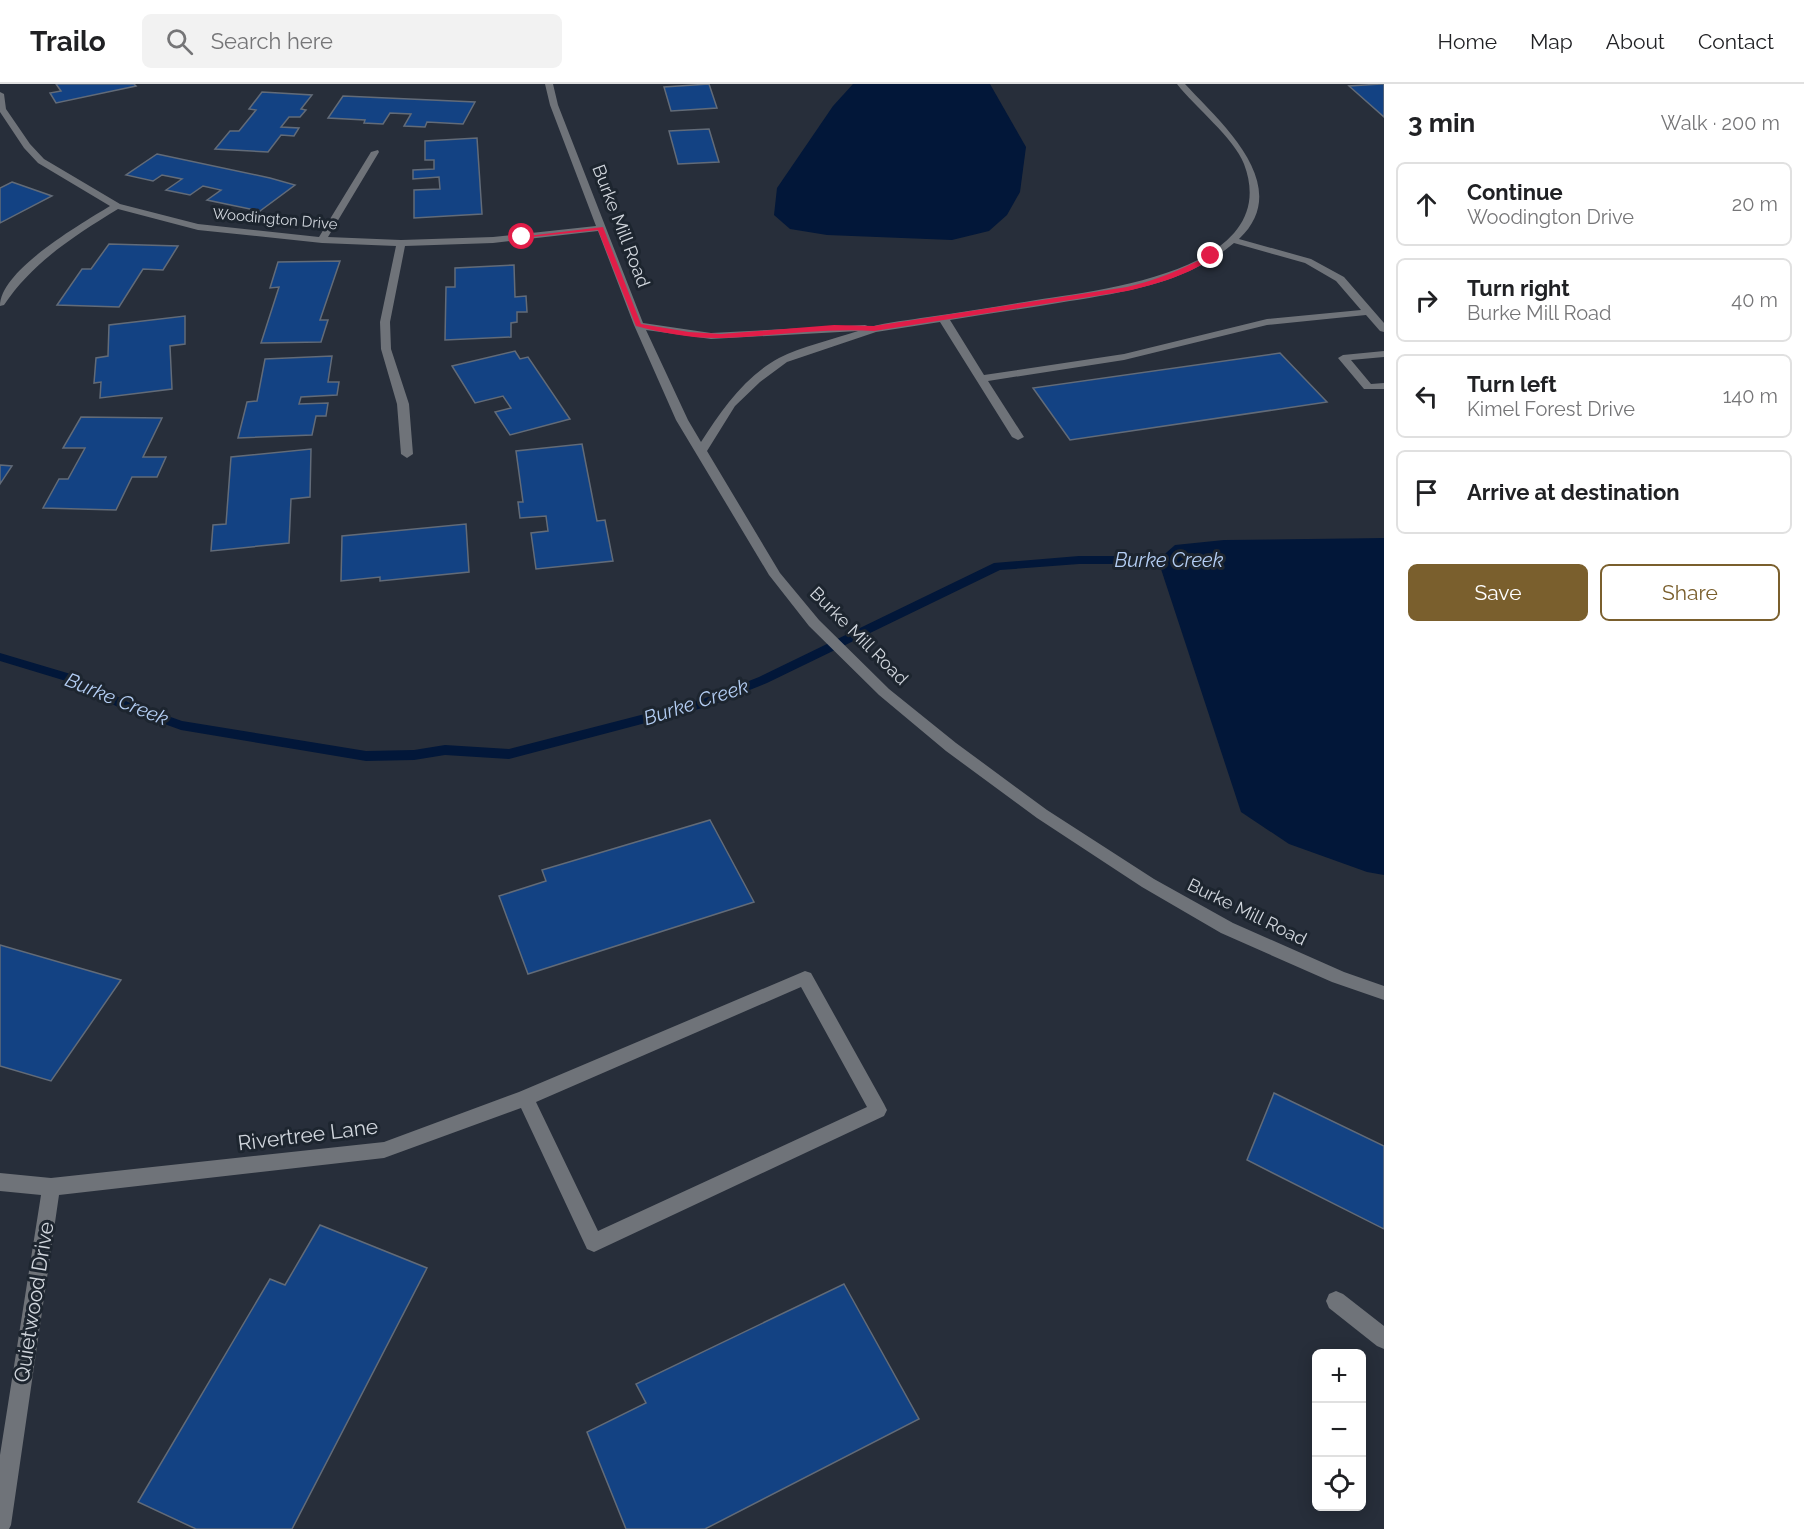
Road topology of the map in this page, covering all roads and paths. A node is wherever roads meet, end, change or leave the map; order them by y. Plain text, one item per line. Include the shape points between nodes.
1 (549, 84) edge
2 (1181, 84) edge
3 (0, 94) edge
4 (1, 109) edge
5 (375, 152) dead end
6 (117, 206) junction
7 (601, 228) junction
8 (322, 240) junction
9 (1232, 240) junction
10 (400, 243) junction
11 (0, 303) edge
12 (1369, 312) junction
13 (944, 318) junction
14 (639, 325) junction
15 (874, 328) junction
16 (1384, 329) edge
17 (1384, 354) edge
18 (980, 379) junction
19 (1384, 386) edge
20 (1018, 436) dead end
21 (701, 452) junction
22 (407, 454) dead end
23 (1384, 993) edge
24 (525, 1098) junction
25 (0, 1182) edge
26 (51, 1187) junction
27 (1336, 1301) dead end
28 (1384, 1338) edge
29 (0, 1524) edge

1 - 7 street, Burke Mill Road
2 - 9 street via 1248,164 1255,201 1249,222
3 - 4 street, Woodington Drive
4 - 6 street, Woodington Drive via 41,161
5 - 8 street
6 - 8 street, Woodington Drive via 198,227
6 - 11 street via 31,264
7 - 10 street, Woodington Drive via 493,240
7 - 14 street, Burke Mill Road
8 - 10 street, Woodington Drive
9 - 12 street via 1308,261 1340,279
9 - 13 street via 1186,270 1127,289
10 - 22 street via 385,322 387,349 403,404
12 - 16 street
12 - 18 street via 1268,322 1124,357
13 - 15 street
13 - 18 street
14 - 15 street via 721,336 834,327
14 - 21 street, Burke Mill Road via 682,420
15 - 21 street via 783,360 731,404
17 - 19 street via 1343,358 1368,387
18 - 20 street
21 - 23 street, Burke Mill Road via 775,575 814,623 884,692 951,747 1042,814 1187,906 1237,933
24 - 24 street, Rivertree Lane via 594,1242 878,1110 805,978
24 - 26 street, Rivertree Lane via 384,1150
25 - 26 street, Rivertree Lane
26 - 29 street, Quietwood Drive
27 - 28 street

